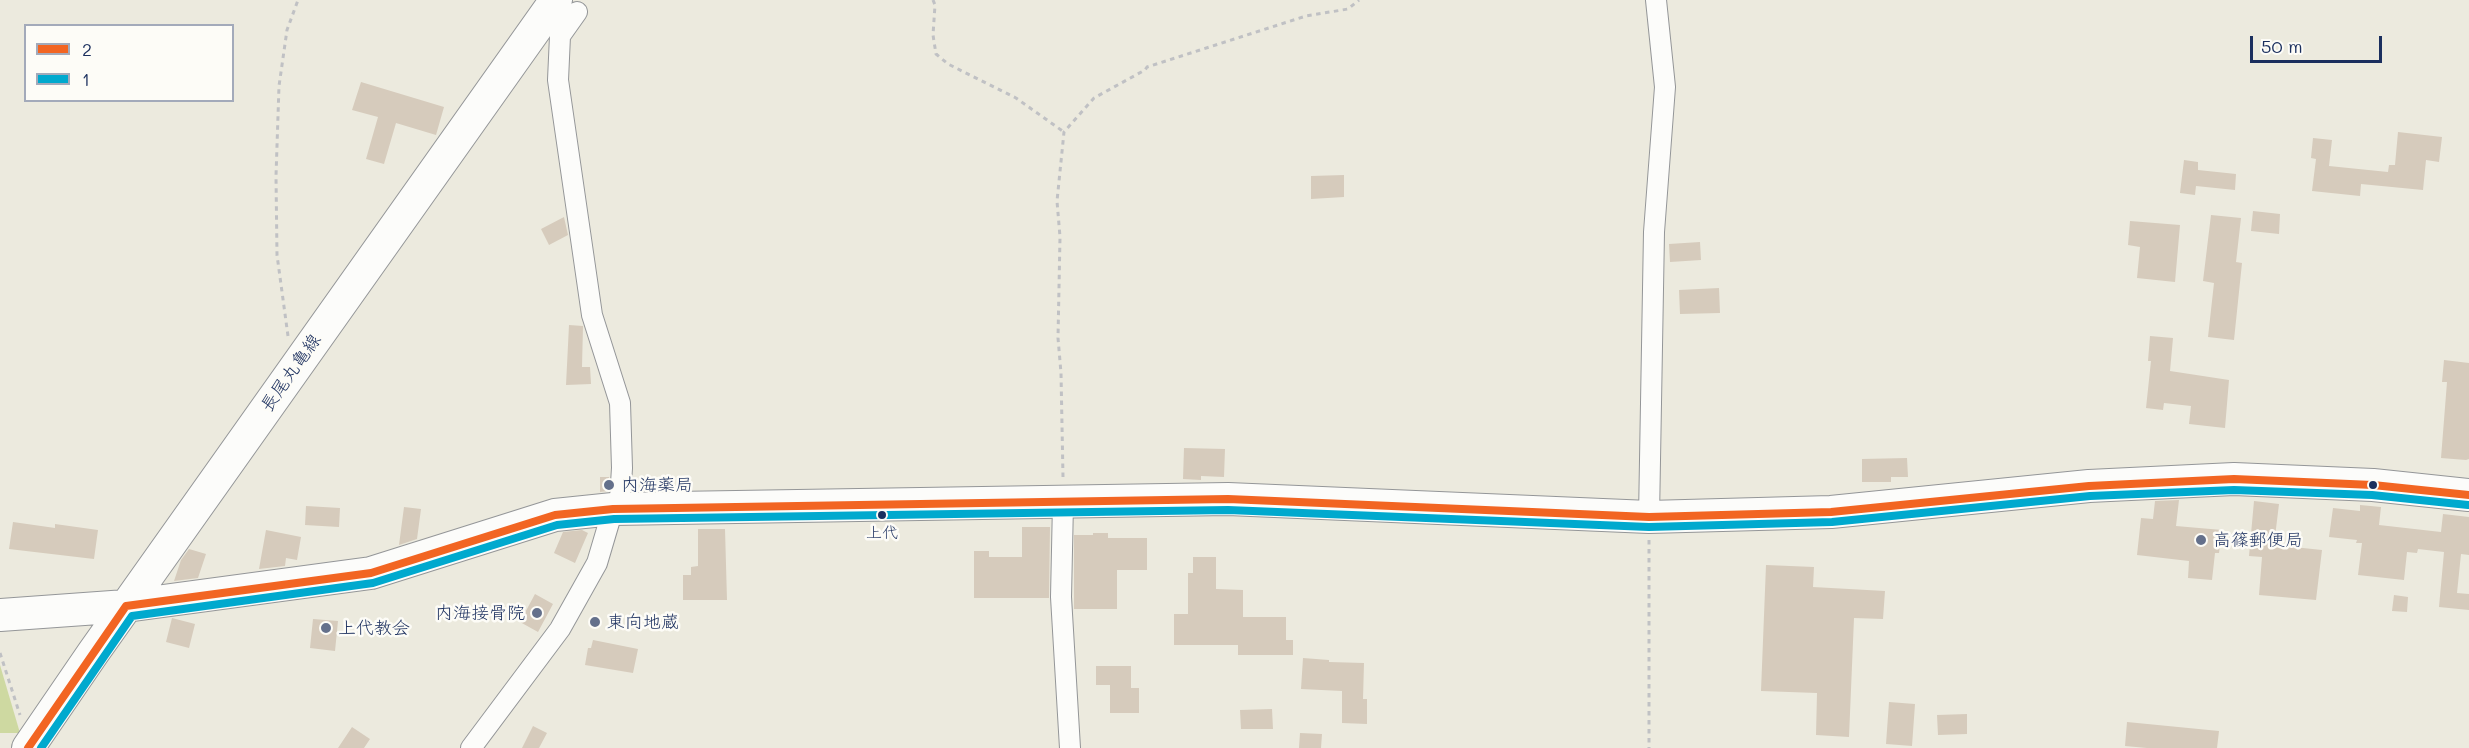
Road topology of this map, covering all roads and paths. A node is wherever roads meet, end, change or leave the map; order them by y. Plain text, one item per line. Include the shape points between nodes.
1 (298, 0) edge
2 (933, 0) edge
3 (1359, 0) edge
4 (1656, 0) edge
5 (558, 18) edge
6 (1064, 132) junction
7 (288, 336) dead end
8 (2469, 495) edge
9 (1063, 503) junction
10 (613, 509) junction
11 (1649, 517) junction
12 (126, 606) junction
13 (0, 615) edge
14 (0, 653) edge
15 (29, 747) edge
16 (471, 748) edge
17 (1070, 748) edge
18 (1649, 748) edge

1 - 7 path via 287,30 279,86 276,176 277,255
2 - 6 path via 936,54 1016,98
3 - 6 path via 1348,9 1306,16 1147,67 1094,98
4 - 11 street via 1665,87 1654,232
5 - 10 street via 558,80 592,315 620,403 622,479 620,499
5 - 12 main road, 長尾丸亀線
6 - 9 path via 1057,201
8 - 11 main road via 2373,485 2234,479 2089,486 1831,512
9 - 10 main road
9 - 11 main road via 1228,499
9 - 17 street via 1061,597
10 - 12 main road via 555,515 371,573
10 - 16 street via 597,563 560,629
11 - 18 path
12 - 13 main road
12 - 15 main road, 長尾丸亀線
14 - 15 path

